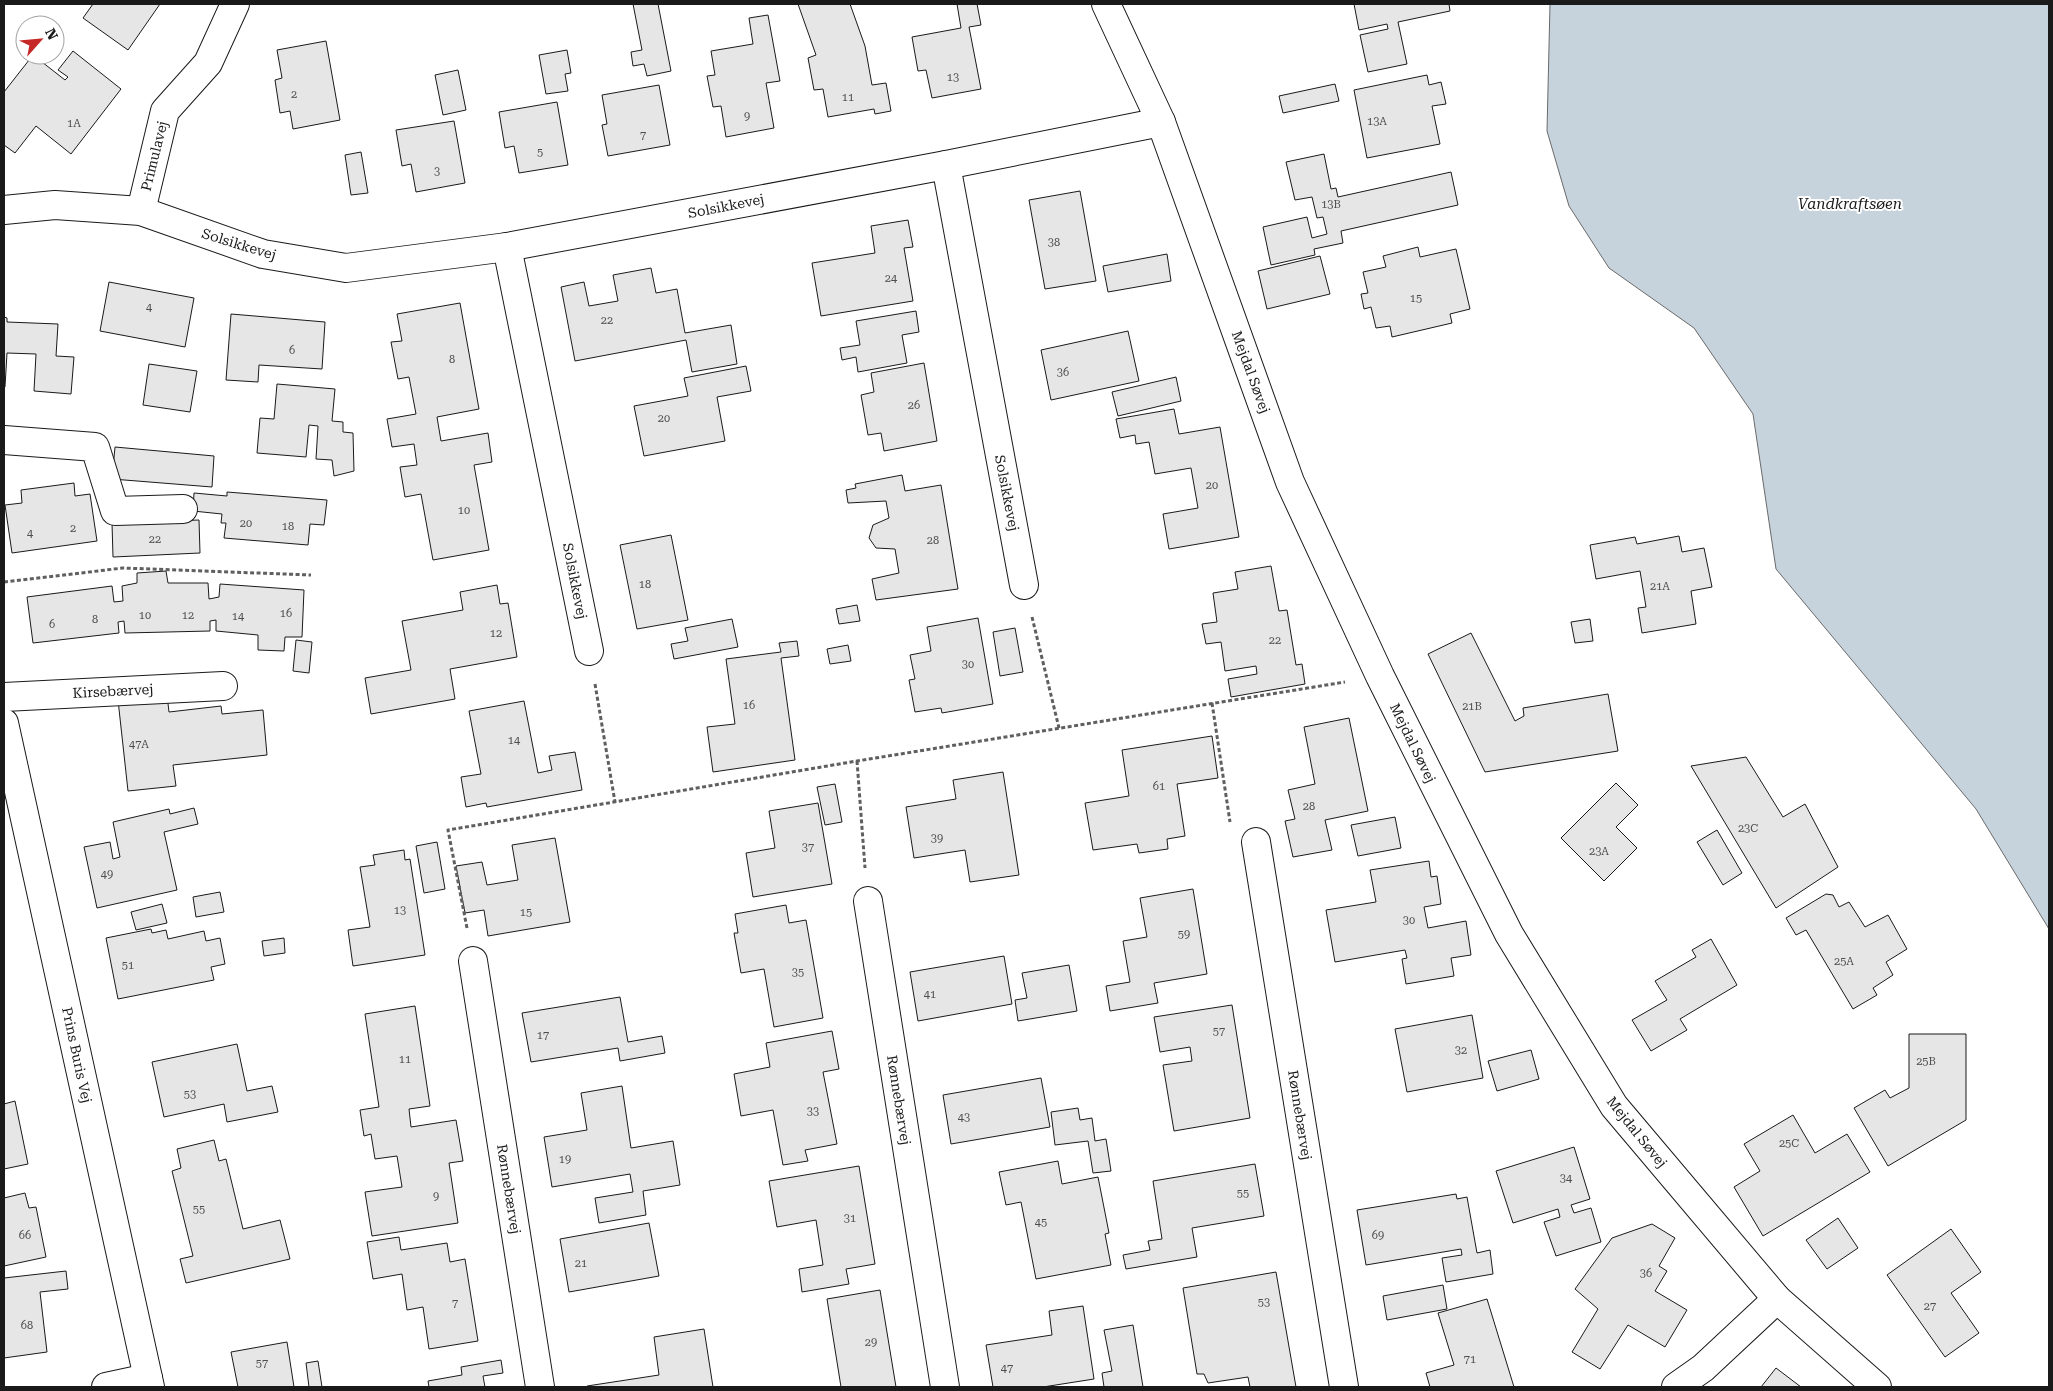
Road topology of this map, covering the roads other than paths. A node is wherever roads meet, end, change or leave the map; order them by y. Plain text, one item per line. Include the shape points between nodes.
1 (235, 4) edge
2 (1106, 4) edge
3 (1161, 122) junction
4 (946, 165) junction
5 (4, 210) edge
6 (141, 211) junction
7 (507, 246) junction
8 (4, 440) edge
9 (183, 509) dead end
10 (1024, 585) road end
11 (589, 651) road end
12 (223, 686) dead end
13 (4, 697) edge
14 (4, 723) edge
15 (1256, 842) road end
16 (868, 901) road end
17 (473, 961) road end
18 (1776, 1299) junction
19 (149, 1383) edge
20 (106, 1387) edge
21 (540, 1387) edge
22 (945, 1387) edge
23 (1344, 1387) edge
24 (1676, 1387) edge
25 (1877, 1387) edge

1 - 6 street, Primulavej via 208,63 165,111
2 - 3 street, Mejdal Søvej
3 - 4 street, Solsikkevej
3 - 18 street, Mejdal Søvej via 1290,482 1380,676 1509,934 1614,1106
4 - 7 street, Solsikkevej
4 - 10 street, Solsikkevej
5 - 6 street, Solsikkevej via 55,205
6 - 7 street, Solsikkevej via 263,254 346,268
7 - 11 street, Solsikkevej
8 - 9 street via 95,447 115,510
12 - 13 street, Kirsebærvej
14 - 19 street, Prins Buris Vej
15 - 23 street, Rønnebærvej
16 - 22 street, Rønnebærvej
17 - 21 street, Rønnebærvej
18 - 24 street via 1703,1368
18 - 25 street, Mejdal Søvej
19 - 20 street

